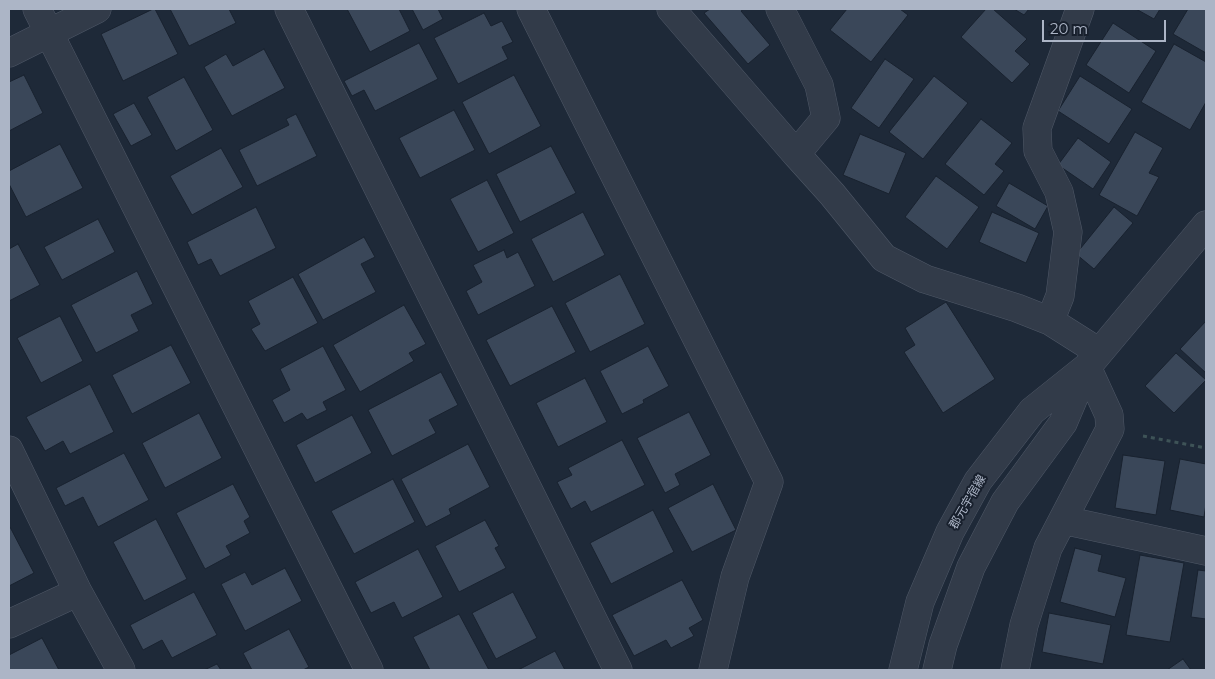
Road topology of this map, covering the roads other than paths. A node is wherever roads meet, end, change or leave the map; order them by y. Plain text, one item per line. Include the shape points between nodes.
1 (37, 9) edge
2 (97, 9) edge
3 (289, 9) edge
4 (531, 9) edge
5 (670, 9) edge
6 (780, 9) edge
7 (1080, 9) edge
8 (48, 33) junction
9 (9, 52) edge
10 (796, 154) junction
11 (1205, 228) edge
12 (1050, 321) junction
13 (1093, 360) junction
14 (9, 450) edge
15 (1063, 520) junction
16 (1206, 551) edge
17 (78, 592) junction
18 (9, 624) edge
19 (121, 670) edge
20 (369, 670) edge
21 (618, 670) edge
22 (713, 670) edge
23 (903, 670) edge
24 (937, 670) edge
25 (1015, 670) edge

1 - 8 street
2 - 8 street
3 - 21 street
4 - 22 street via 769,482 735,577
5 - 10 street
6 - 10 street via 819,86 826,118
7 - 12 street via 1037,128 1038,151 1060,192 1068,232 1060,296
8 - 9 street
8 - 20 street
10 - 12 street via 884,258 926,279
11 - 13 street, 郡元宇宿線
12 - 13 street
13 - 15 street via 1110,429
13 - 23 street, 郡元宇宿線 via 1032,410 978,481 950,532 920,602
13 - 24 street, 郡元宇宿線 via 1063,423 1005,502 971,568
14 - 17 street
15 - 16 street
15 - 25 street via 1045,556 1024,625
17 - 18 street
17 - 19 street

